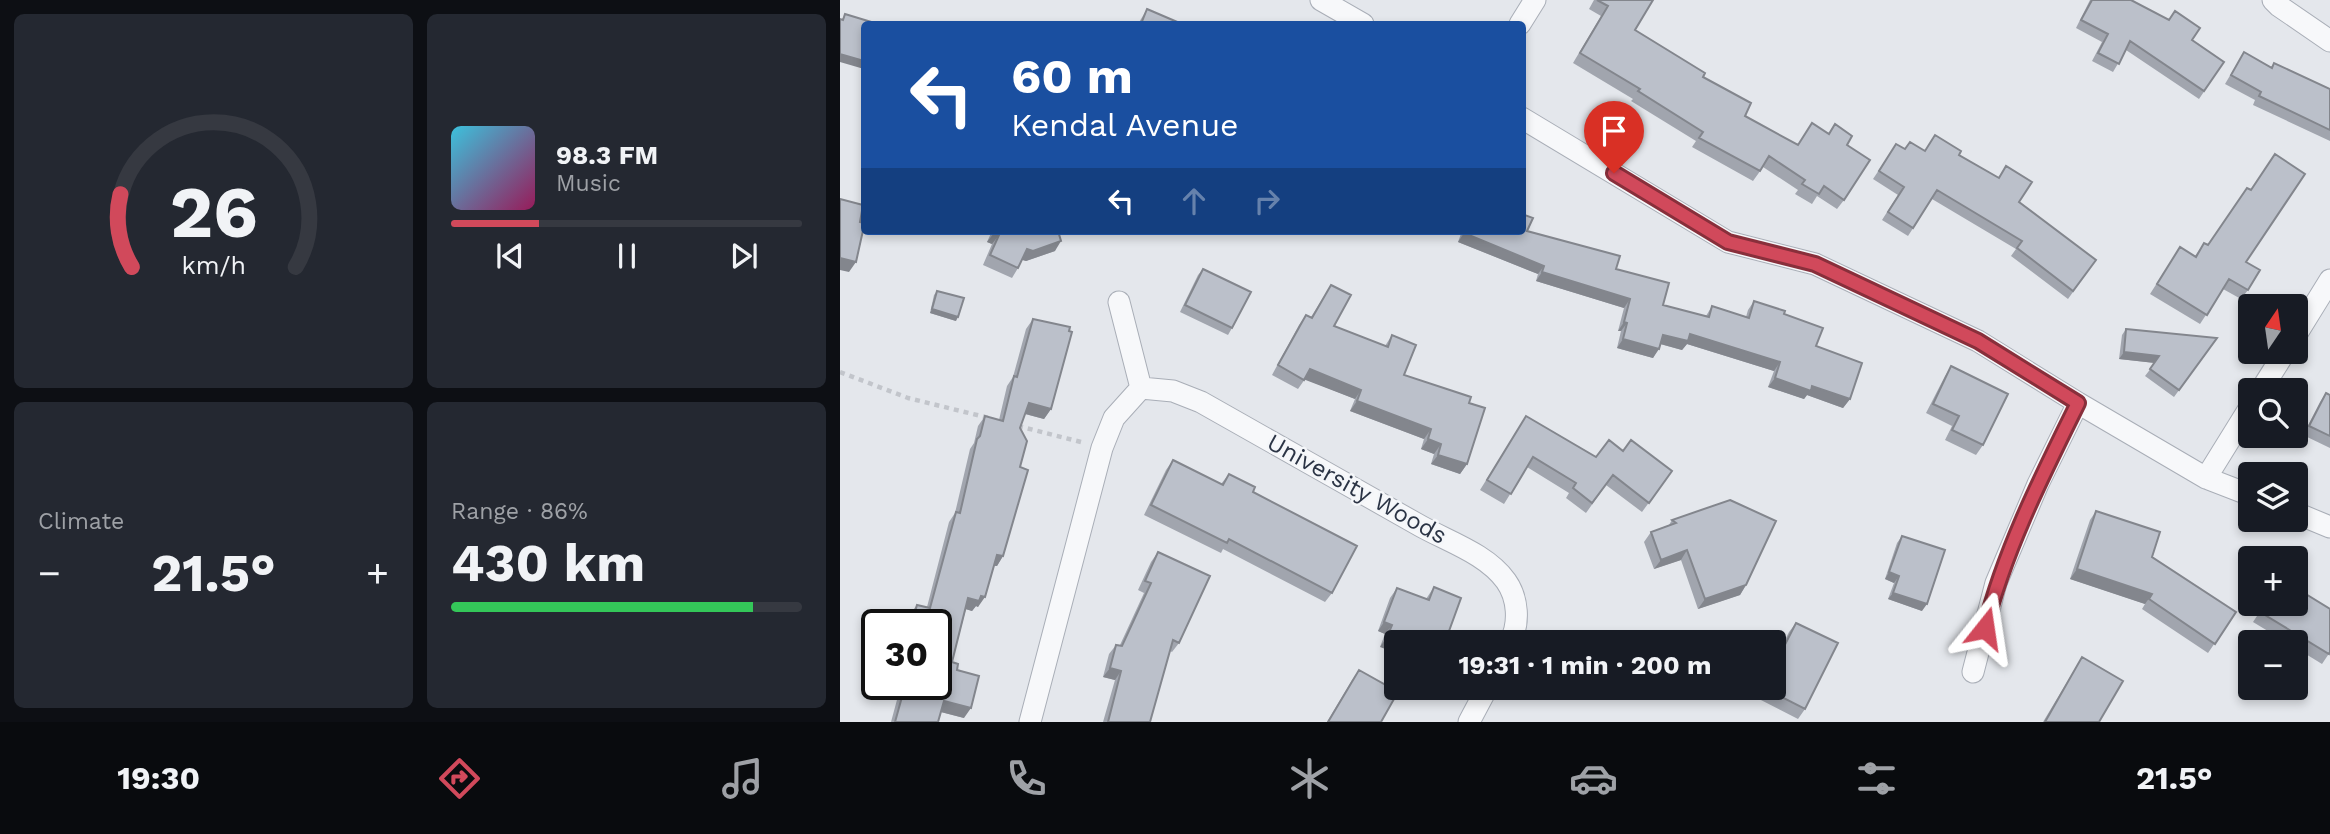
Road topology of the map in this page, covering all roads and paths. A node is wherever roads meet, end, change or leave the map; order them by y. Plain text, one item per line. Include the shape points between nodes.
1 (1321, 0) edge
2 (1535, 0) edge
3 (2273, 0) edge
4 (1358, 21) edge
5 (1522, 21) edge
6 (2330, 41) edge
7 (1526, 120) edge
8 (2330, 280) edge
9 (1119, 302) dead end
10 (2308, 316) edge
11 (840, 372) edge
12 (1141, 388) junction
13 (2078, 403) junction
14 (999, 421) edge
15 (1012, 424) edge
16 (2238, 426) edge
17 (1102, 447) junction
18 (2206, 478) junction
19 (2238, 490) edge
20 (2308, 518) edge
21 (2330, 527) edge
22 (1514, 630) edge
23 (1973, 672) dead end
24 (1481, 700) edge
25 (1030, 722) edge
26 (1469, 722) edge

1 - 4 street
2 - 5 street
3 - 6 street
7 - 13 street via 1728,242 1815,264 1978,341
8 - 10 street
9 - 12 street
11 - 14 path via 908,398
12 - 17 street via 1114,418
12 - 22 street, University Woods via 1173,391 1201,402 1482,558 1505,579 1516,598
13 - 18 street
13 - 23 street via 1996,583
15 - 17 path
16 - 18 street
17 - 25 street
18 - 19 street
20 - 21 street
24 - 26 street

